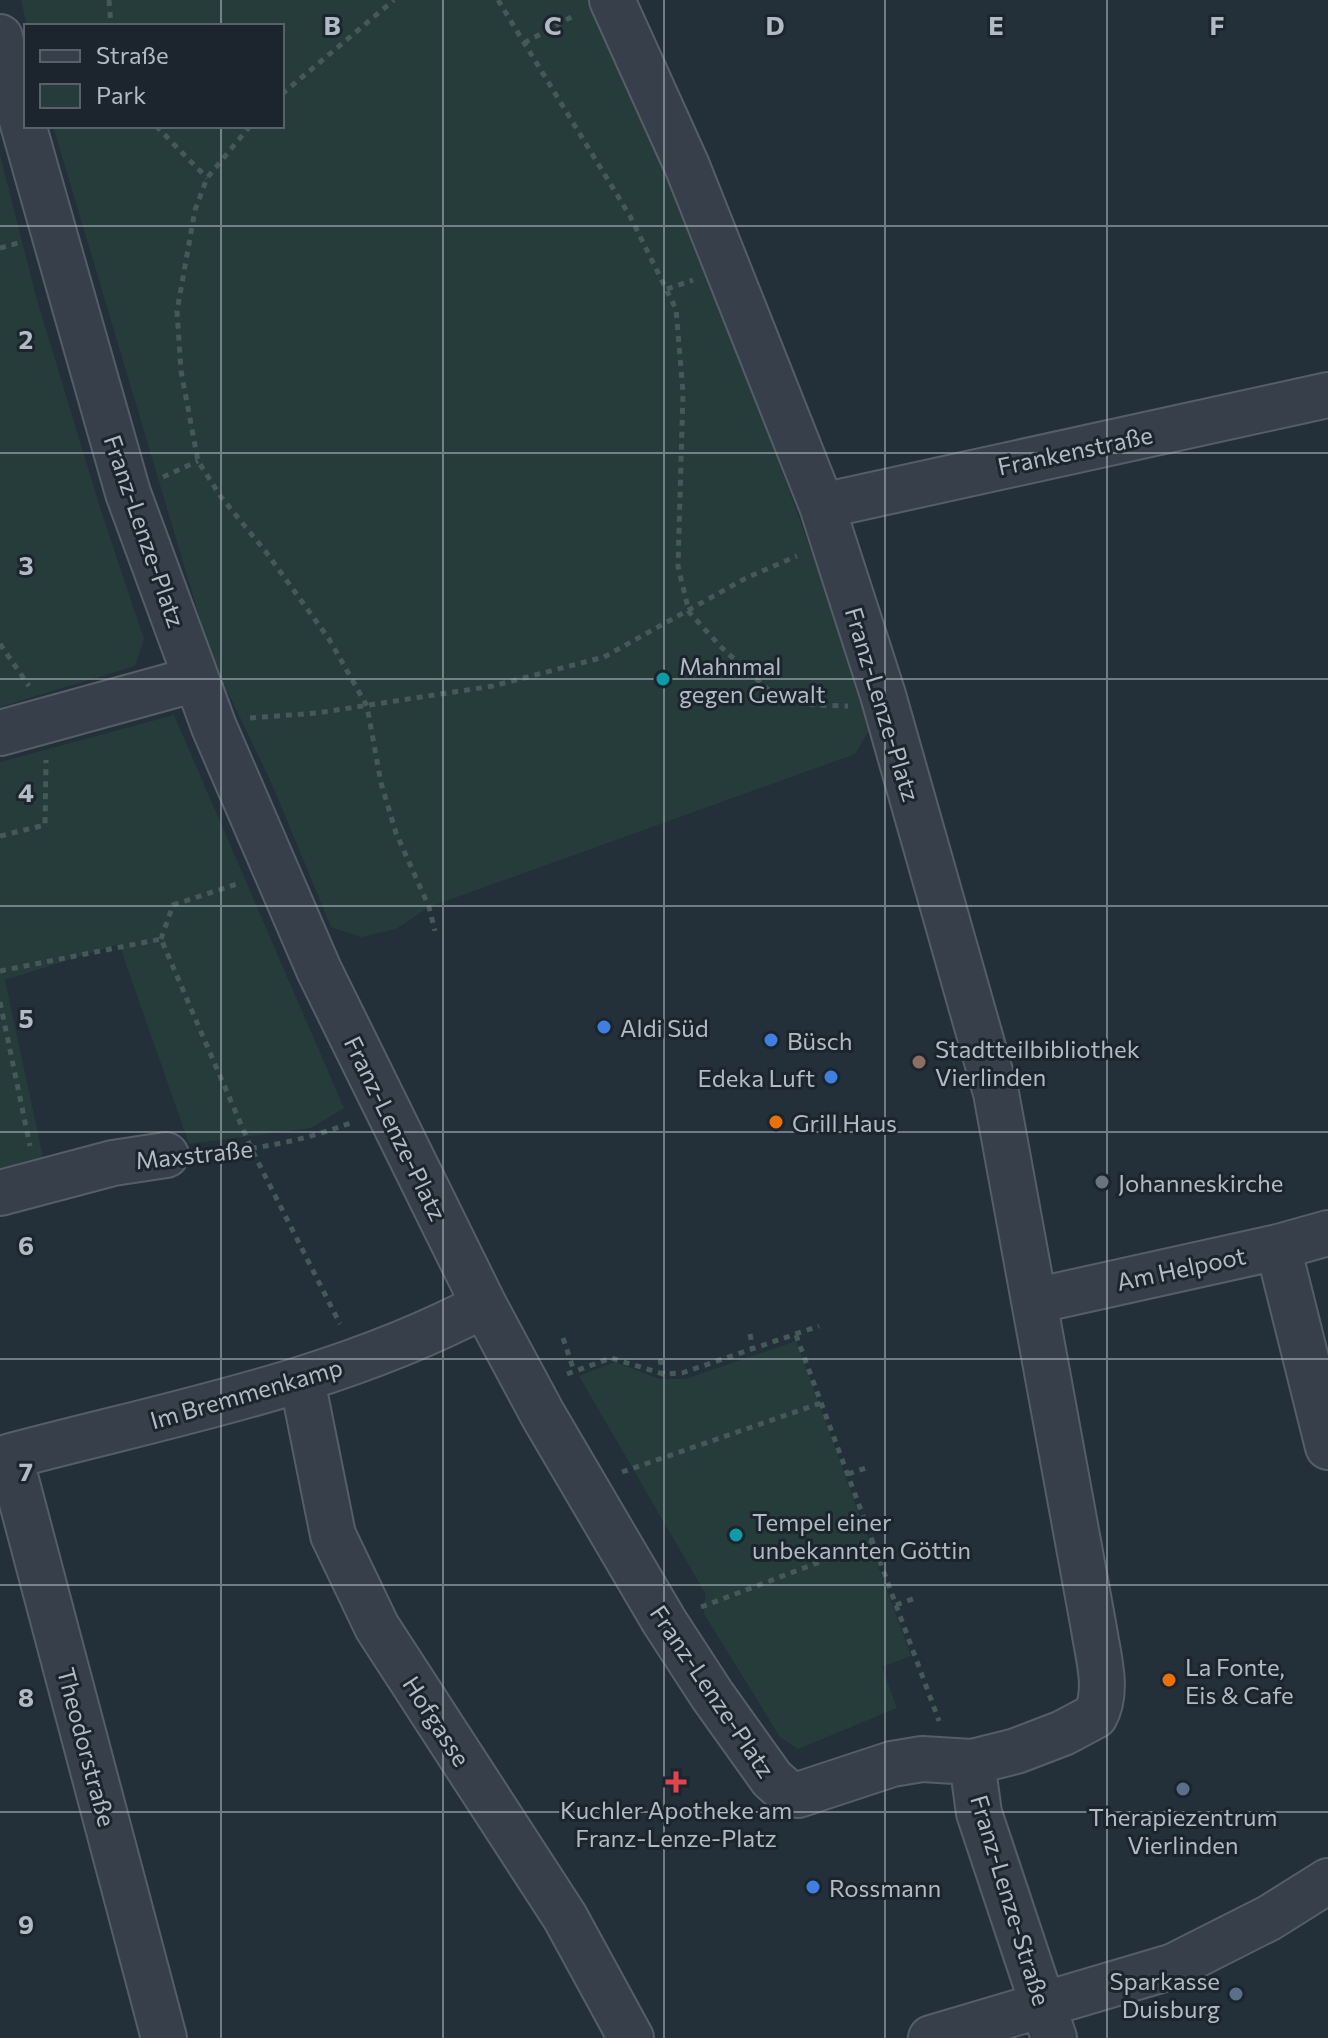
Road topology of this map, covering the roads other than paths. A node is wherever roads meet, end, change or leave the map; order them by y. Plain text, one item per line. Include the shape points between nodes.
1 (595, 7) edge
2 (0, 37) edge
3 (24, 128) edge
4 (24, 128) edge
5 (1328, 395) edge
6 (828, 524) junction
7 (196, 679) junction
8 (0, 733) edge
9 (166, 1155) road end
10 (19, 1188) edge
11 (1328, 1233) edge
12 (1278, 1247) junction
13 (1034, 1301) junction
14 (484, 1305) junction
15 (302, 1380) junction
16 (1328, 1447) edge
17 (5, 1458) edge
18 (963, 1762) junction
19 (1321, 1897) edge
20 (1049, 2022) edge
21 (164, 2038) edge
22 (631, 2038) edge
23 (931, 2038) edge

1 - 6 street, Franz-Lenze-Platz via 687,166
2 - 3 street, Franz-Lenze-Platz
4 - 7 street, Franz-Lenze-Platz via 128,493
5 - 6 street, Frankenstraße
6 - 13 street, Franz-Lenze-Platz via 883,695 996,1093
7 - 8 street
7 - 14 street, Franz-Lenze-Platz via 319,970
9 - 10 street, Maxstraße
11 - 12 street, Am Helpoot
12 - 13 street, Am Helpoot
12 - 16 street
13 - 18 street, Franz-Lenze-Platz via 1094,1629 1101,1705 1095,1716 1063,1733 1023,1749
14 - 15 street, Im Bremmenkamp via 437,1329
14 - 18 street, Franz-Lenze-Platz via 664,1621 772,1779 798,1795 892,1764 922,1759
15 - 17 street, Im Bremmenkamp
15 - 22 street, Hofgasse via 333,1535 377,1627 565,1917
17 - 21 street, Theodorstraße
18 - 20 street, Franz-Lenze-Straße
19 - 20 street
20 - 23 street

